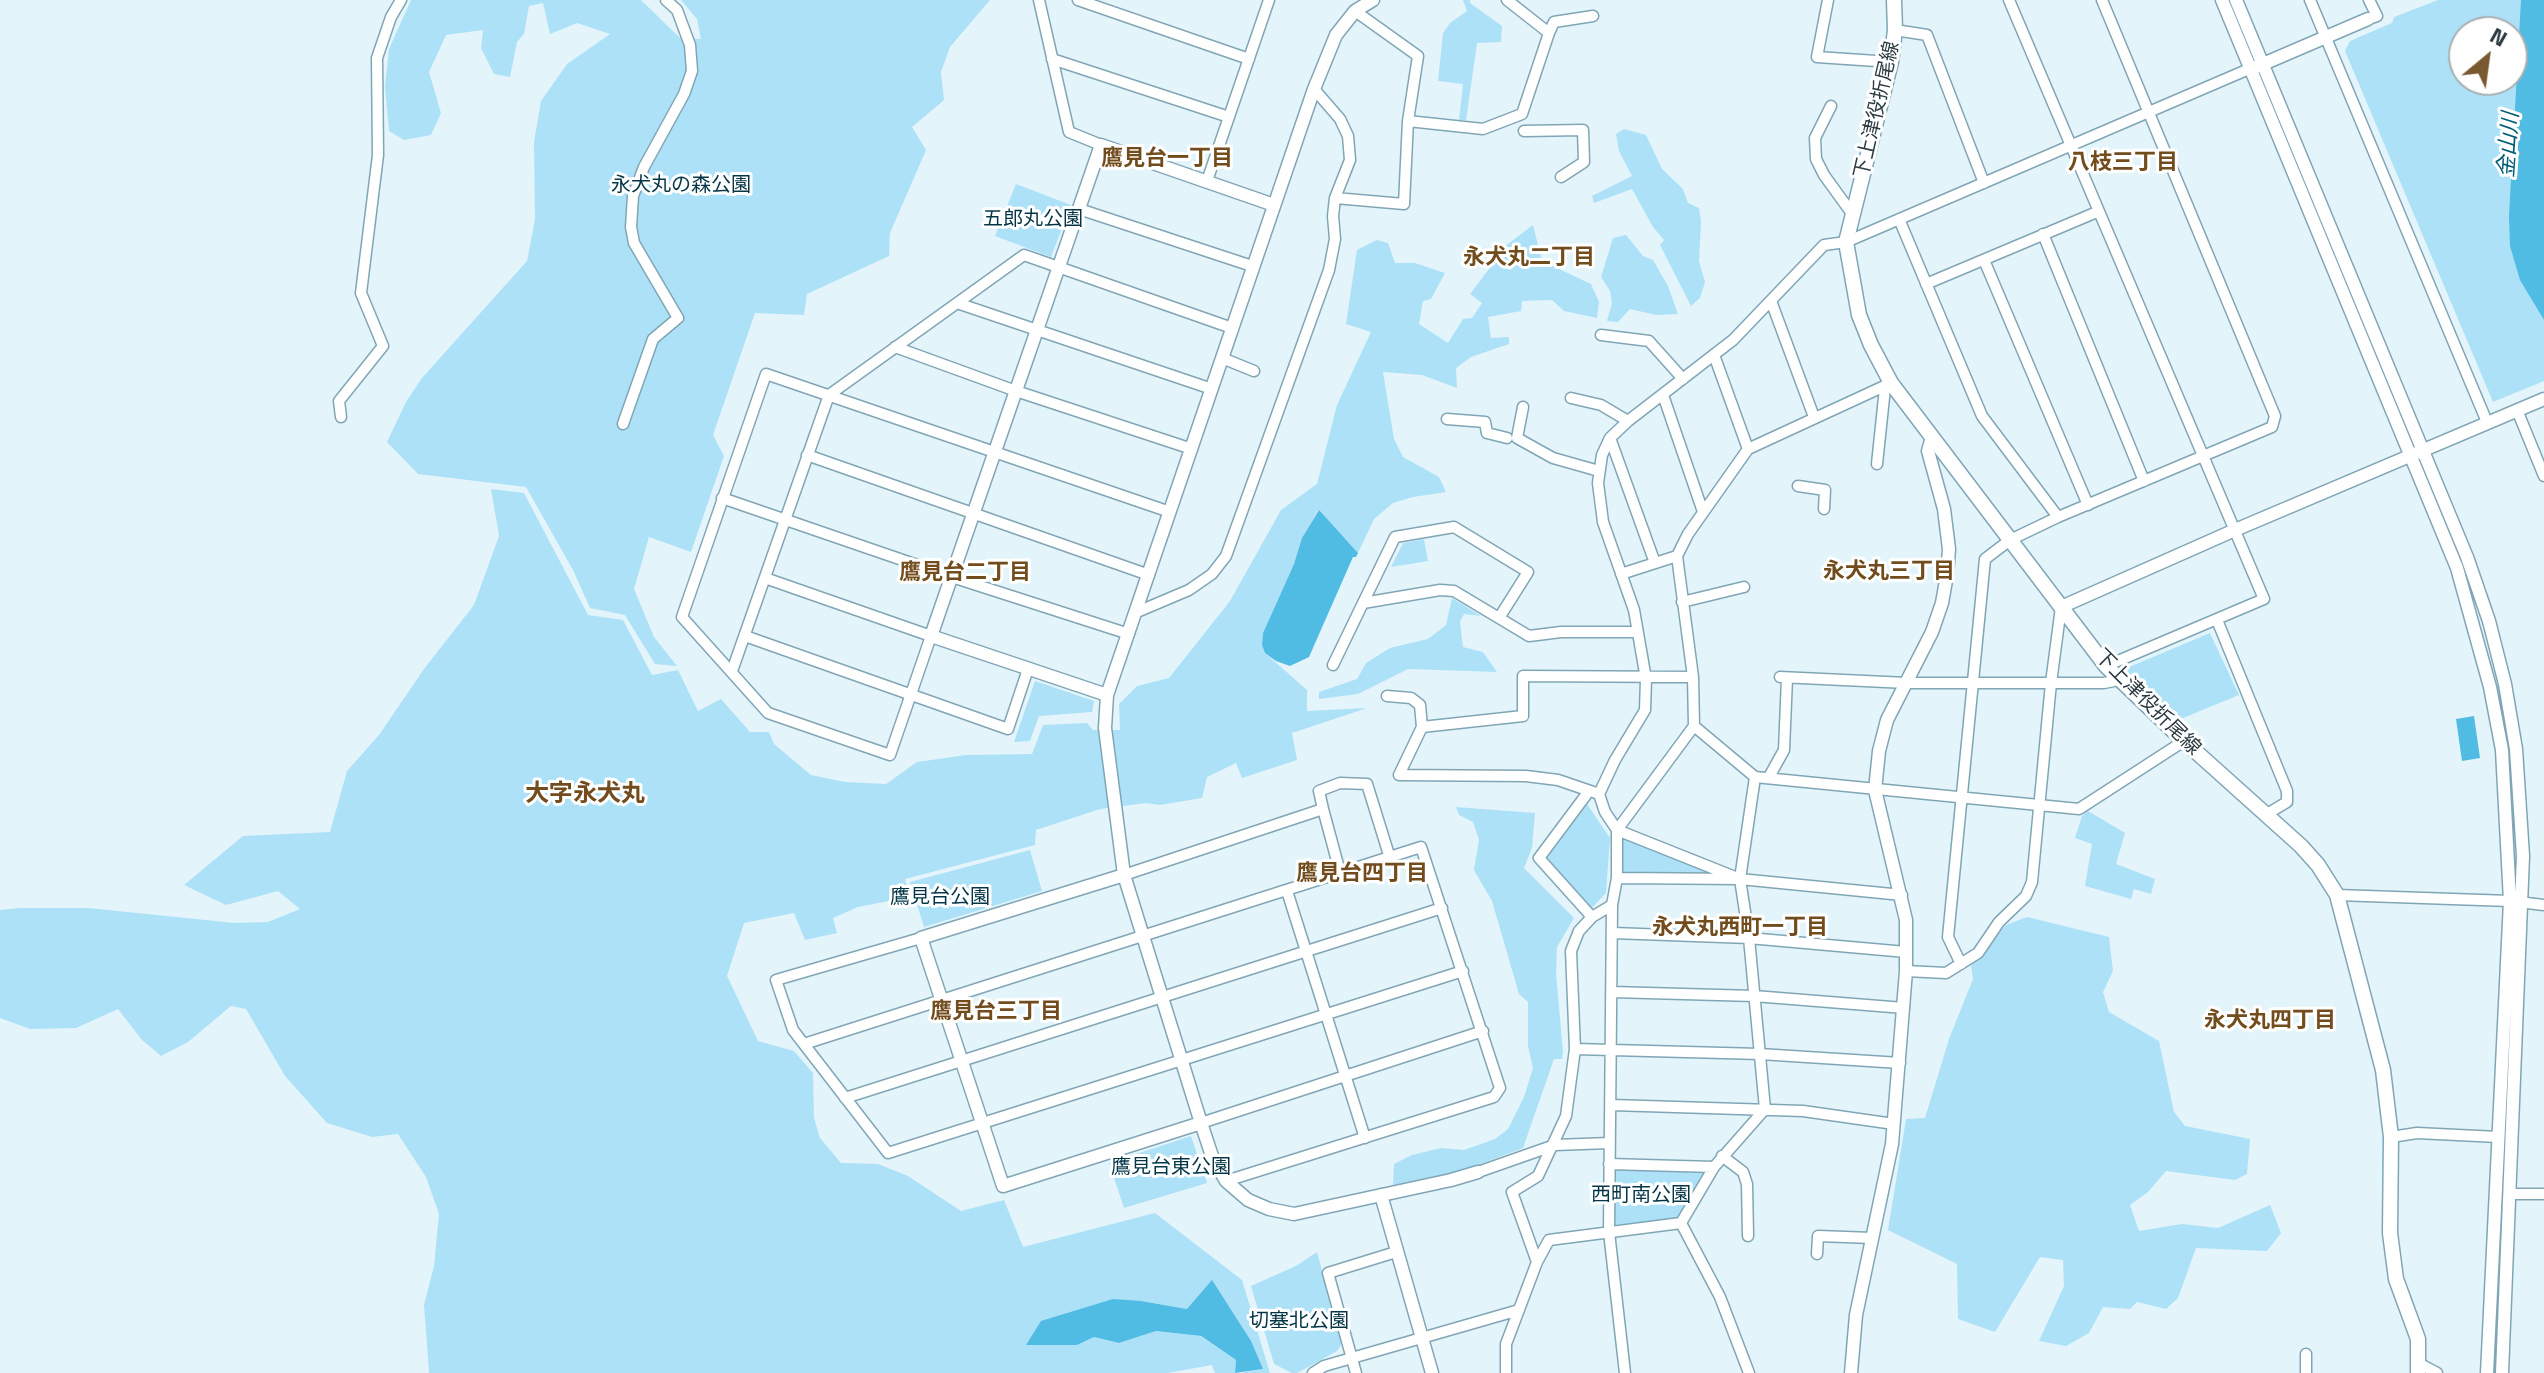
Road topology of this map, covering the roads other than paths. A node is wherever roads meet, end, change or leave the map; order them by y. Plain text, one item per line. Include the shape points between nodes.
1 (401, 0) edge
2 (666, 0) edge
3 (1039, 0) edge
4 (1078, 0) edge
5 (1269, 0) edge
6 (1373, 0) edge
7 (1507, 0) edge
8 (1828, 0) edge
9 (1894, 0) edge
10 (2009, 0) edge
11 (2102, 0) edge
12 (2222, 0) edge
13 (2236, 0) edge
14 (2310, 0) edge
15 (2369, 0) edge
16 (1355, 11) junction
17 (1593, 16) dead end
18 (2368, 19) joint
19 (1895, 30) junction
20 (1549, 33) junction
21 (2325, 37) junction
22 (1052, 59) junction
23 (1249, 59) junction
24 (1891, 62) junction
25 (2255, 67) junction
26 (1314, 89) junction
27 (1831, 106) dead end
28 (2148, 112) junction
29 (1229, 117) junction
30 (1408, 121) junction
31 (1524, 131) dead end
32 (1101, 145) junction
33 (2070, 146) junction
34 (1561, 177) dead end
35 (1207, 181) junction
36 (1984, 183) junction
37 (1335, 198) junction
38 (1274, 205) junction
39 (1079, 209) junction
40 (2097, 212) junction
41 (1853, 215) junction
42 (1899, 219) junction
43 (2043, 234) junction
44 (1846, 242) junction
45 (1984, 260) junction
46 (1252, 266) junction
47 (1059, 268) junction
48 (1926, 284) junction
49 (1771, 301) junction
50 (957, 303) junction
51 (1232, 328) junction
52 (1037, 331) junction
53 (1601, 335) dead end
54 (895, 347) junction
55 (1714, 355) junction
56 (1222, 358) junction
57 (1254, 371) dead end
58 (1683, 379) junction
59 (1888, 386) junction
60 (1212, 389) junction
61 (1016, 391) junction
62 (829, 395) junction
63 (1663, 395) junction
64 (1571, 398) dead end
65 (2544, 399) edge
66 (1523, 407) dead end
67 (2517, 410) junction
68 (341, 417) dead end
69 (1814, 417) junction
70 (1447, 419) dead end
71 (1628, 421) junction
72 (2487, 422) junction
73 (623, 424) dead end
74 (1932, 437) junction
75 (1507, 438) dead end
76 (1610, 438) junction
77 (1192, 449) junction
78 (1748, 449) junction
79 (2424, 451) junction
80 (995, 453) junction
81 (807, 455) junction
82 (2203, 456) junction
83 (2410, 456) junction
84 (1877, 464) dead end
85 (1599, 471) junction
86 (2544, 476) edge
87 (2144, 481) junction
88 (1798, 486) dead end
89 (722, 498) junction
90 (2088, 505) junction
91 (1824, 509) dead end
92 (1170, 512) junction
93 (1703, 512) junction
94 (974, 513) junction
95 (2058, 517) junction
96 (786, 519) junction
97 (2235, 530) junction
98 (2010, 540) junction
99 (1677, 556) junction
100 (1655, 563) junction
101 (1621, 574) junction
102 (1149, 575) junction
103 (952, 577) junction
104 (765, 578) junction
105 (1744, 587) dead end
106 (1682, 602) junction
107 (1363, 603) junction
108 (2061, 607) junction
109 (1137, 612) junction
110 (1499, 618) junction
111 (2217, 620) junction
112 (1636, 632) junction
113 (1129, 634) junction
114 (745, 636) junction
115 (931, 636) junction
116 (1333, 665) dead end
117 (2106, 666) junction
118 (1028, 669) junction
119 (732, 671) junction
120 (1693, 677) junction
121 (1646, 679) junction
122 (2119, 680) junction
123 (1907, 683) junction
124 (1973, 683) junction
125 (2051, 683) junction
126 (1107, 695) junction
127 (910, 696) junction
128 (1387, 696) dead end
129 (1694, 726) junction
130 (1422, 727) junction
131 (2184, 741) junction
132 (1755, 777) junction
133 (1769, 777) junction
134 (1875, 790) junction
135 (1594, 792) junction
136 (1962, 799) junction
137 (2040, 805) junction
138 (1323, 809) junction
139 (2267, 814) junction
140 (1617, 830) junction
141 (1389, 855) junction
142 (1340, 872) junction
143 (1124, 875) junction
144 (1617, 878) junction
145 (1740, 879) junction
146 (1287, 891) junction
147 (1902, 895) junction
148 (2337, 895) junction
149 (2516, 902) junction
150 (1612, 905) junction
151 (2544, 905) edge
152 (1442, 908) junction
153 (1592, 917) junction
154 (1613, 933) junction
155 (1143, 937) junction
156 (921, 938) junction
157 (1749, 938) junction
158 (1306, 952) junction
159 (1906, 952) junction
160 (1961, 964) junction
161 (1463, 971) junction
162 (1906, 971) junction
163 (1612, 992) junction
164 (1754, 996) junction
165 (1162, 999) junction
166 (941, 1001) junction
167 (1904, 1008) junction
168 (1325, 1014) junction
169 (1483, 1031) junction
170 (804, 1044) junction
171 (1575, 1049) junction
172 (1612, 1049) junction
173 (1760, 1054) junction
174 (1182, 1060) junction
175 (960, 1061) junction
176 (1900, 1063) junction
177 (1344, 1076) junction
178 (845, 1098) junction
179 (1612, 1105) junction
180 (1765, 1109) junction
181 (1201, 1123) junction
182 (980, 1124) junction
183 (1894, 1124) junction
184 (2391, 1137) junction
185 (2498, 1137) junction
186 (1365, 1138) junction
187 (1609, 1143) junction
188 (1555, 1145) junction
189 (1722, 1156) junction
190 (1609, 1164) junction
191 (1714, 1167) junction
192 (1478, 1172) joint
193 (1226, 1181) junction
194 (2510, 1194) junction
195 (2544, 1194) edge
196 (1381, 1195) junction
197 (1681, 1223) junction
198 (1609, 1232) junction
199 (1748, 1236) dead end
200 (1872, 1238) junction
201 (1396, 1252) junction
202 (1817, 1254) dead end
203 (1537, 1262) junction
204 (1519, 1310) junction
205 (1422, 1339) junction
206 (2306, 1354) dead end
207 (1351, 1359) junction
208 (2419, 1369) edge
209 (1313, 1373) edge
210 (1356, 1373) edge
211 (1432, 1373) edge
212 (1506, 1373) edge
213 (1625, 1373) edge
214 (1749, 1373) edge
215 (1851, 1373) edge
216 (2306, 1373) edge
217 (2437, 1373) edge
218 (2487, 1373) edge
219 (2502, 1373) edge

1 - 68 street via 377,58 378,155 361,293 383,346 339,401
2 - 73 street via 677,10 686,33 692,71 644,167 633,196 631,227 634,243 678,318 653,339
3 - 22 street
4 - 23 street
5 - 23 street
6 - 16 street
7 - 20 street
8 - 24 street via 1817,57
9 - 19 main road, 下上津役折尾線
10 - 33 street
11 - 28 street
12 - 25 street
13 - 25 street
14 - 21 street
15 - 18 street via 2377,16
16 - 26 street via 1336,35
16 - 30 street via 1418,56
17 - 20 street via 1554,22
18 - 21 street
19 - 24 main road, 下上津役折尾線
19 - 36 street via 1927,35
20 - 30 street via 1522,114 1483,129
21 - 25 street
21 - 72 street
22 - 29 street
22 - 32 street via 1069,132
23 - 29 street
24 - 41 main road, 下上津役折尾線
25 - 28 street
25 - 79 street
25 - 83 street
26 - 37 street via 1348,136 1350,160
26 - 38 street
27 - 41 street via 1815,138 1816,159
28 - 33 street
28 - 82 street via 2275,416 2272,427
29 - 35 street
30 - 37 street via 1404,204
31 - 34 street via 1583,130 1584,162
32 - 35 street
32 - 39 street
33 - 36 street
33 - 40 street
35 - 38 street
36 - 42 street
37 - 109 street via 1329,270 1226,556 1189,590
38 - 46 street
39 - 46 street
39 - 47 street
40 - 43 street
40 - 82 street
41 - 44 main road, 下上津役折尾線
42 - 44 street
42 - 48 street
43 - 45 street
43 - 87 street
44 - 49 street via 1824,245
44 - 59 main road, 下上津役折尾線 via 1859,315
45 - 48 street
45 - 90 street
46 - 51 street
47 - 50 street via 1024,255
47 - 51 street
47 - 52 street
48 - 95 street via 1982,416
49 - 55 street
49 - 69 street
50 - 52 street
50 - 54 street
51 - 56 street
52 - 60 street
52 - 61 street
53 - 58 street via 1649,341
54 - 61 street
54 - 62 street
55 - 58 street
55 - 78 street
56 - 57 street
56 - 60 street
58 - 63 street
59 - 69 street
59 - 74 main road, 下上津役折尾線
59 - 84 street
60 - 77 street
61 - 77 street
61 - 80 street
62 - 80 street
62 - 81 street
62 - 89 street via 766,374
63 - 71 street
63 - 93 street
64 - 71 street via 1601,405
65 - 67 street
66 - 85 street via 1517,438 1553,458
67 - 72 street
67 - 86 street
69 - 78 street
70 - 75 street via 1485,422 1487,433
71 - 76 street
72 - 79 street
74 - 98 main road, 下上津役折尾線
74 - 123 street via 1928,451 1944,509 1947,575 1932,632
76 - 85 street
76 - 100 street
77 - 92 street
78 - 93 street
79 - 83 street
79 - 149 street via 2467,557 2505,684 2522,812
80 - 92 street
80 - 94 street
81 - 94 street
81 - 96 street
82 - 87 street
82 - 97 street
83 - 97 street
83 - 149 street via 2457,568 2490,687 2502,750
85 - 101 street via 1603,522
87 - 90 street
88 - 91 street via 1825,490
89 - 96 street
89 - 119 street via 682,617
90 - 95 street
92 - 102 street
93 - 99 street
94 - 102 street
94 - 103 street
95 - 98 street
96 - 103 street
96 - 104 street
97 - 108 street
97 - 111 street via 2264,599
98 - 108 main road, 下上津役折尾線
98 - 124 street via 1985,559
99 - 100 street
99 - 106 street
100 - 101 street
101 - 112 street
102 - 109 street
103 - 113 street
103 - 115 street
104 - 114 street
104 - 115 street
105 - 106 street
106 - 120 street
107 - 110 street via 1454,591
107 - 110 street via 1395,537 1454,527 1528,572
107 - 116 street
108 - 117 main road, 下上津役折尾線
108 - 125 street
109 - 113 street
110 - 112 street via 1529,636
111 - 117 street
111 - 139 street via 2287,791 2287,802
112 - 121 street
113 - 126 street
114 - 119 street
114 - 127 street
115 - 118 street
115 - 127 street
117 - 122 main road, 下上津役折尾線
118 - 126 street
118 - 127 street via 1008,729
119 - 127 street via 768,713 890,755
120 - 121 street
120 - 129 street
121 - 130 street via 1523,676 1523,716
121 - 135 street via 1645,710
122 - 125 street
122 - 131 main road, 下上津役折尾線
123 - 124 street
123 - 133 street via 1784,678 1784,750
123 - 134 street via 1887,720
124 - 125 street
124 - 136 street
125 - 137 street
126 - 143 street via 1105,728
128 - 130 street via 1411,698 1420,705
129 - 132 street
129 - 140 street
130 - 135 street via 1399,775 1526,776
131 - 137 street via 2079,809
131 - 139 main road, 下上津役折尾線
132 - 133 street
132 - 145 street
133 - 134 street
134 - 136 street
134 - 147 street
135 - 140 street
135 - 153 street via 1539,858
136 - 137 street
136 - 160 street via 1948,937
137 - 160 street via 2026,896 1978,953
138 - 141 street via 1319,791 1340,783 1367,784
138 - 142 street
138 - 143 street
139 - 148 main road, 下上津役折尾線 via 2318,865
140 - 144 street
140 - 145 street
141 - 142 street
141 - 152 street via 1421,847
142 - 146 street
143 - 155 street
143 - 156 street
144 - 145 street
144 - 150 street
145 - 147 street
145 - 157 street
146 - 155 street
146 - 158 street
147 - 159 street
148 - 149 street
148 - 184 main road, 下上津役折尾線 via 2383,1070
149 - 151 street
149 - 185 street
149 - 194 street
150 - 153 street
150 - 154 street
152 - 158 street
152 - 161 street
153 - 171 street via 1571,951
154 - 157 street
154 - 163 street
155 - 165 street
155 - 166 street
156 - 166 street
156 - 170 street via 776,980 793,1030
157 - 159 street
157 - 164 street
158 - 165 street
158 - 168 street
159 - 162 street
160 - 162 street via 1946,973
161 - 168 street
161 - 169 street
162 - 167 street
163 - 164 street
163 - 172 street
164 - 167 street
164 - 173 street
165 - 174 street
165 - 175 street
166 - 170 street
166 - 175 street
167 - 176 street
168 - 174 street
168 - 177 street
169 - 177 street
169 - 186 street via 1500,1088 1494,1097
170 - 178 street
171 - 172 street
171 - 188 street via 1566,1116
172 - 173 street
172 - 179 street
173 - 176 street
173 - 180 street
174 - 181 street
174 - 182 street
175 - 178 street
175 - 182 street
176 - 183 street
177 - 181 street
177 - 186 street
178 - 182 street via 888,1153
179 - 180 street
179 - 187 street
180 - 183 street
180 - 189 street
181 - 182 street via 1003,1186
181 - 193 street
183 - 200 street
184 - 185 street
184 - 208 main road, 下上津役折尾線 via 2390,1233 2396,1279 2418,1339
185 - 218 street
186 - 193 street
187 - 188 street
187 - 190 street
188 - 192 street
188 - 203 street via 1538,1176 1512,1192
189 - 191 street
189 - 199 street via 1743,1172 1747,1184
190 - 191 street
190 - 198 street
191 - 197 street
192 - 196 street
193 - 196 street via 1248,1200 1294,1214
194 - 195 street
194 - 219 street
196 - 201 street
197 - 198 street
197 - 214 street via 1720,1297
198 - 203 street via 1549,1240
198 - 213 street
200 - 202 street via 1818,1236
200 - 215 street
201 - 205 street
201 - 207 street via 1328,1273
203 - 204 street
204 - 205 street
204 - 212 street via 1506,1344
205 - 207 street
205 - 211 street
206 - 216 street
207 - 209 street
207 - 210 street
208 - 217 street

